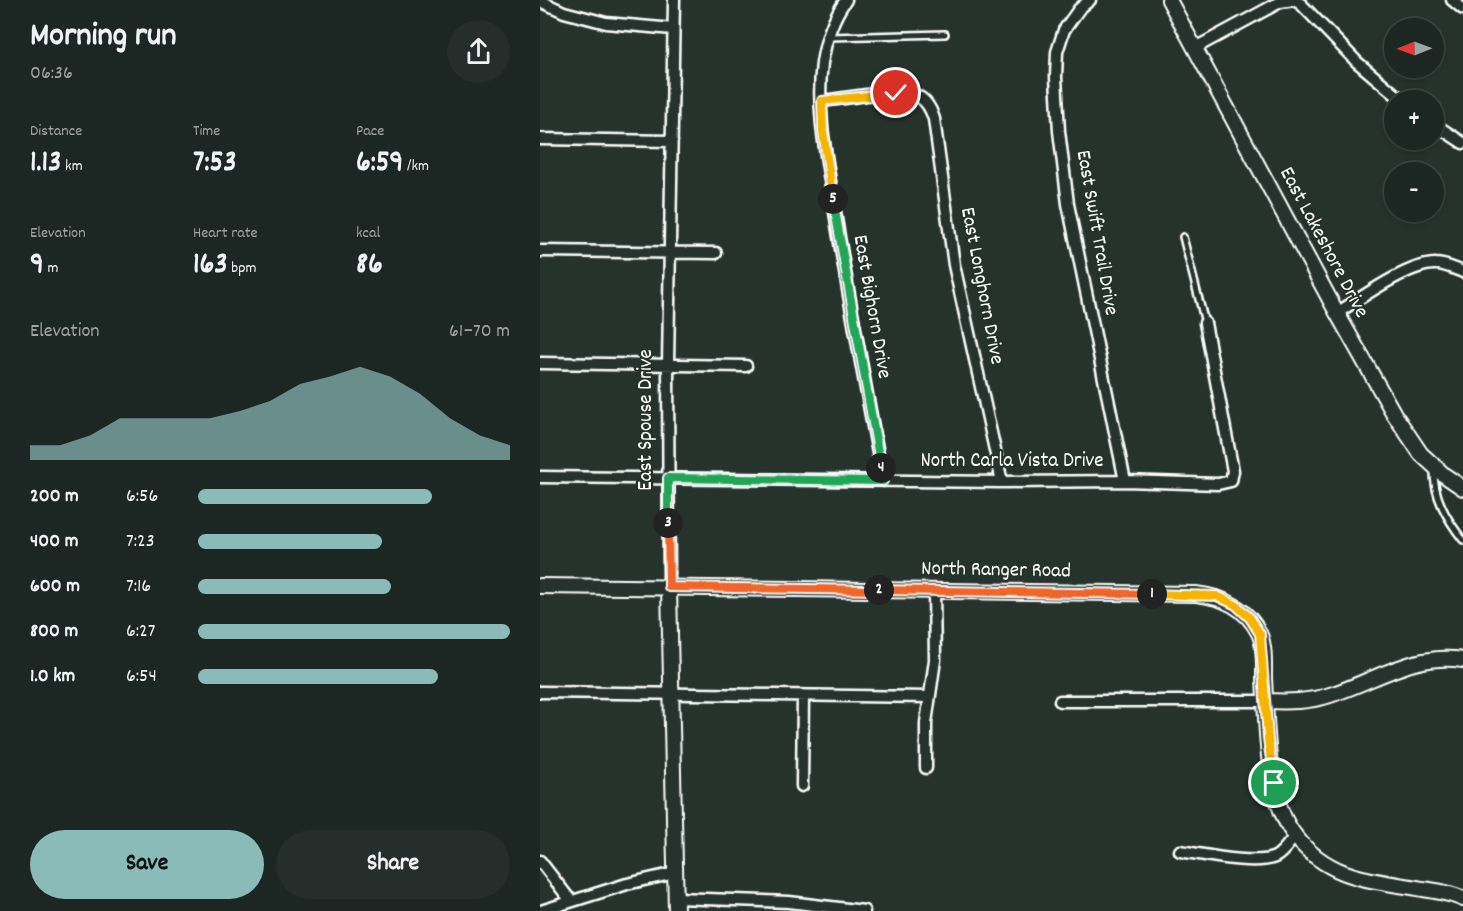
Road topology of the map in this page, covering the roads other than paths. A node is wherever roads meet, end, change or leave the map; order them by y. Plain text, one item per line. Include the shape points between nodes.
1 (674, 0) edge
2 (846, 0) edge
3 (1089, 0) edge
4 (1168, 0) edge
5 (1294, 0) edge
6 (1452, 0) edge
7 (540, 1) edge
8 (1463, 9) edge
9 (673, 29) junction
10 (945, 34) dead end
11 (829, 37) junction
12 (1195, 48) junction
13 (1390, 90) edge
14 (822, 101) junction
15 (1444, 131) edge
16 (540, 139) edge
17 (672, 141) junction
18 (1463, 143) edge
19 (1183, 237) dead end
20 (540, 251) edge
21 (669, 253) junction
22 (716, 253) dead end
23 (1463, 272) edge
24 (1337, 313) junction
25 (1205, 323) joint
26 (540, 363) edge
27 (668, 365) junction
28 (746, 366) dead end
29 (1434, 466) junction
30 (540, 477) edge
31 (668, 478) junction
32 (883, 481) junction
33 (1125, 481) junction
34 (1002, 482) junction
35 (1463, 488) edge
36 (1463, 540) edge
37 (540, 586) edge
38 (669, 587) junction
39 (934, 591) junction
40 (1463, 660) edge
41 (540, 692) edge
42 (672, 693) junction
43 (803, 696) junction
44 (929, 697) junction
45 (1060, 701) dead end
46 (1266, 701) junction
47 (926, 768) dead end
48 (802, 786) dead end
49 (1295, 836) junction
50 (1180, 851) dead end
51 (540, 861) edge
52 (675, 873) junction
53 (1463, 899) edge
54 (571, 901) junction
55 (676, 904) edge
56 (790, 907) edge
57 (541, 911) edge
58 (864, 911) edge

1 - 9 street, East Spouse Drive
2 - 11 street, East Bighorn Drive
3 - 33 street, East Swift Trail Drive via 1064,30 1057,52 1059,131 1068,204
4 - 12 street, East Lakeshore Drive
5 - 12 street via 1280,2
5 - 13 street
6 - 8 street
7 - 9 street via 606,23
9 - 17 street, East Spouse Drive
10 - 11 lane
11 - 14 street, East Bighorn Drive via 822,64
12 - 24 street, East Lakeshore Drive
14 - 32 street, East Bighorn Drive via 836,221
14 - 34 street, East Longhorn Drive via 913,94 931,109 954,265
15 - 18 street
16 - 17 street
17 - 21 street, East Spouse Drive
19 - 25 lane
20 - 21 street
21 - 22 street
21 - 27 street, East Spouse Drive
23 - 24 street via 1437,264 1421,266
24 - 29 street, East Lakeshore Drive via 1394,414
25 - 33 street, North Carla Vista Drive via 1233,471 1231,481
26 - 27 street
27 - 28 street
27 - 31 street, East Spouse Drive
29 - 35 street, East Lakeshore Drive
29 - 36 lane via 1437,494 1447,519
30 - 31 street, North Carla Vista Drive
31 - 32 street, North Carla Vista Drive
31 - 38 street, East Spouse Drive
32 - 34 street, North Carla Vista Drive
33 - 34 street, North Carla Vista Drive
37 - 38 street, North Ranger Road
38 - 39 street, North Ranger Road
38 - 42 street, East Spouse Drive
39 - 44 street via 935,660
39 - 46 street, North Ranger Road via 1217,596 1236,605 1260,634
40 - 46 street via 1445,657 1417,661 1329,696 1298,702
41 - 42 street
42 - 43 street
42 - 52 street, East Spouse Drive
43 - 44 street
43 - 48 street
44 - 47 street
45 - 46 street
46 - 49 street, North Ranger Road via 1274,783 1282,814
49 - 50 street via 1278,856 1267,859
49 - 53 street, North Ranger Road via 1332,869
51 - 54 street
52 - 54 street
52 - 55 street, East Spouse Drive
54 - 57 street
55 - 56 street
56 - 58 street

